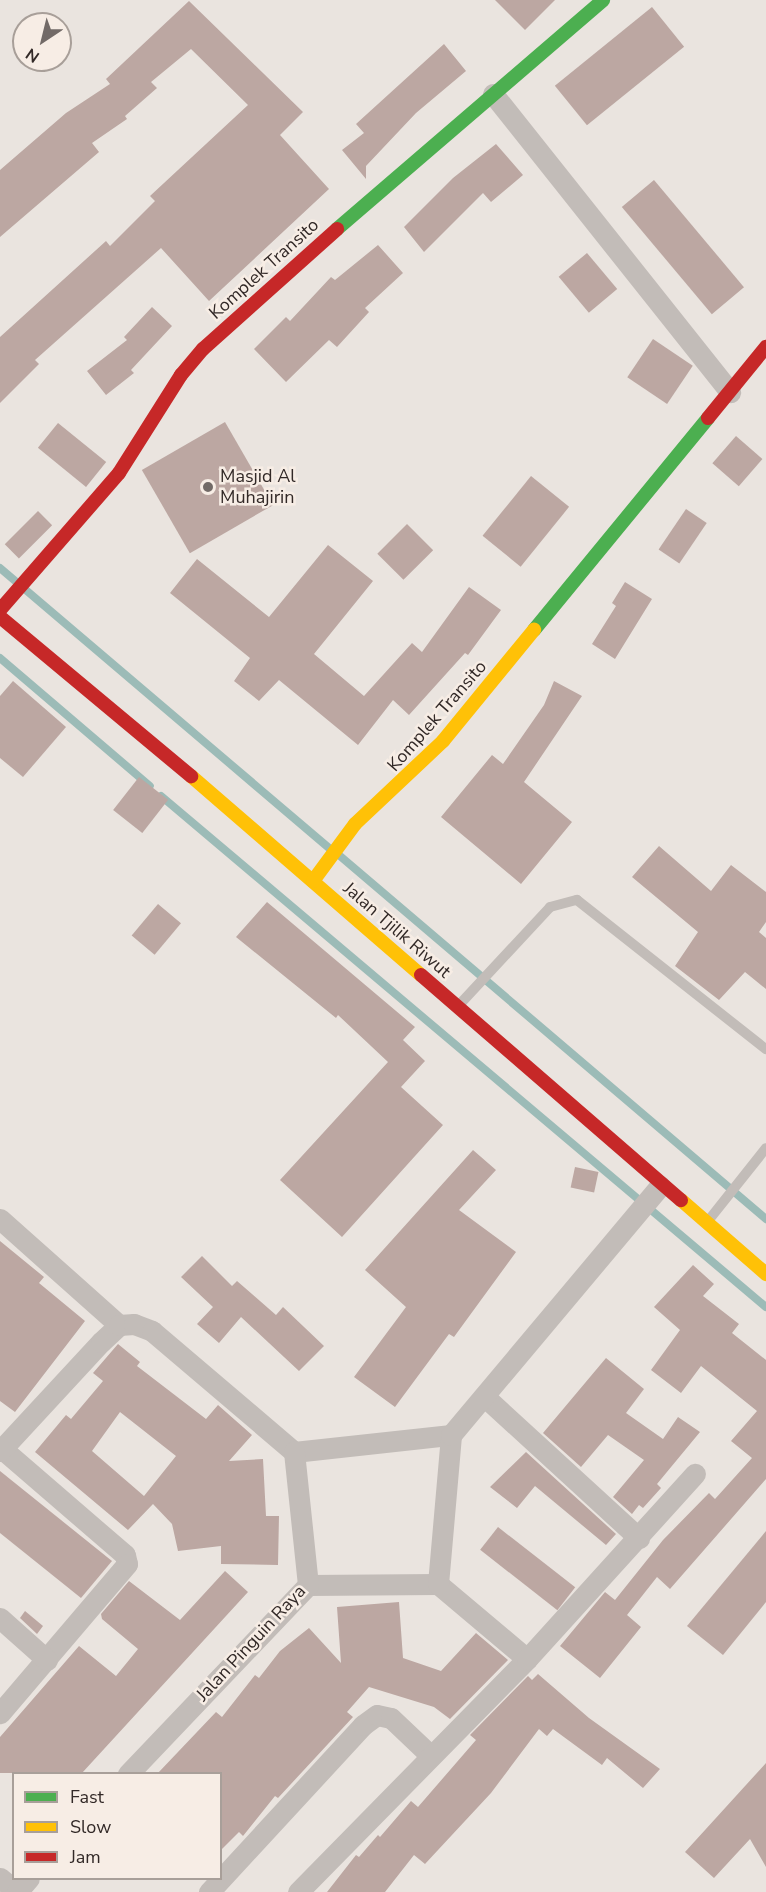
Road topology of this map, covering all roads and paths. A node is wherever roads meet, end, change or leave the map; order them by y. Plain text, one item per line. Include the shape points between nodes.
1 (603, 0) edge
2 (493, 94) junction
3 (766, 348) edge
4 (730, 392) junction
5 (0, 610) edge
6 (0, 617) edge
7 (313, 881) junction
8 (458, 1007) junction
9 (766, 1049) edge
10 (766, 1148) edge
11 (660, 1186) junction
12 (0, 1220) edge
13 (706, 1223) junction
14 (766, 1274) edge
15 (119, 1325) junction
16 (485, 1397) junction
17 (450, 1435) junction
18 (1, 1449) edge
19 (294, 1452) junction
20 (695, 1474) dead end
21 (639, 1538) junction
22 (438, 1584) junction
23 (308, 1585) junction
24 (0, 1618) edge
25 (527, 1659) junction
26 (47, 1660) junction
27 (0, 1713) edge
28 (431, 1756) junction
29 (129, 1772) edge
30 (0, 1878) edge
31 (222, 1878) edge
32 (28, 1880) edge
33 (220, 1880) edge
34 (17, 1892) edge
35 (209, 1892) edge
36 (298, 1892) edge

1 - 2 main road, Komplek Transito
2 - 4 street
2 - 5 main road, Komplek Transito via 244,308 203,349 181,375 119,473
3 - 4 main road, Komplek Transito
4 - 7 main road, Komplek Transito via 443,741 355,824
6 - 7 main road, Jalan Tjilik Riwut
7 - 8 main road, Jalan Tjilik Riwut
8 - 9 lane via 550,907 577,900
8 - 11 main road, Jalan Tjilik Riwut
10 - 13 lane
11 - 13 main road, Jalan Tjilik Riwut
11 - 16 street
12 - 15 street
13 - 14 main road, Jalan Tjilik Riwut
15 - 18 street
15 - 19 street via 134,1324 152,1331
16 - 17 street
16 - 21 street
17 - 19 street
17 - 22 street
18 - 26 street via 125,1556 127,1564
19 - 23 street, Jalan Pinguin Raya
20 - 21 street
21 - 25 street
22 - 23 street
22 - 25 street
23 - 29 street, Jalan Pinguin Raya
24 - 26 street
25 - 28 street
26 - 27 street
28 - 31 street via 391,1718 377,1715 363,1725
28 - 36 street
30 - 34 street
32 - 34 street
33 - 35 street

